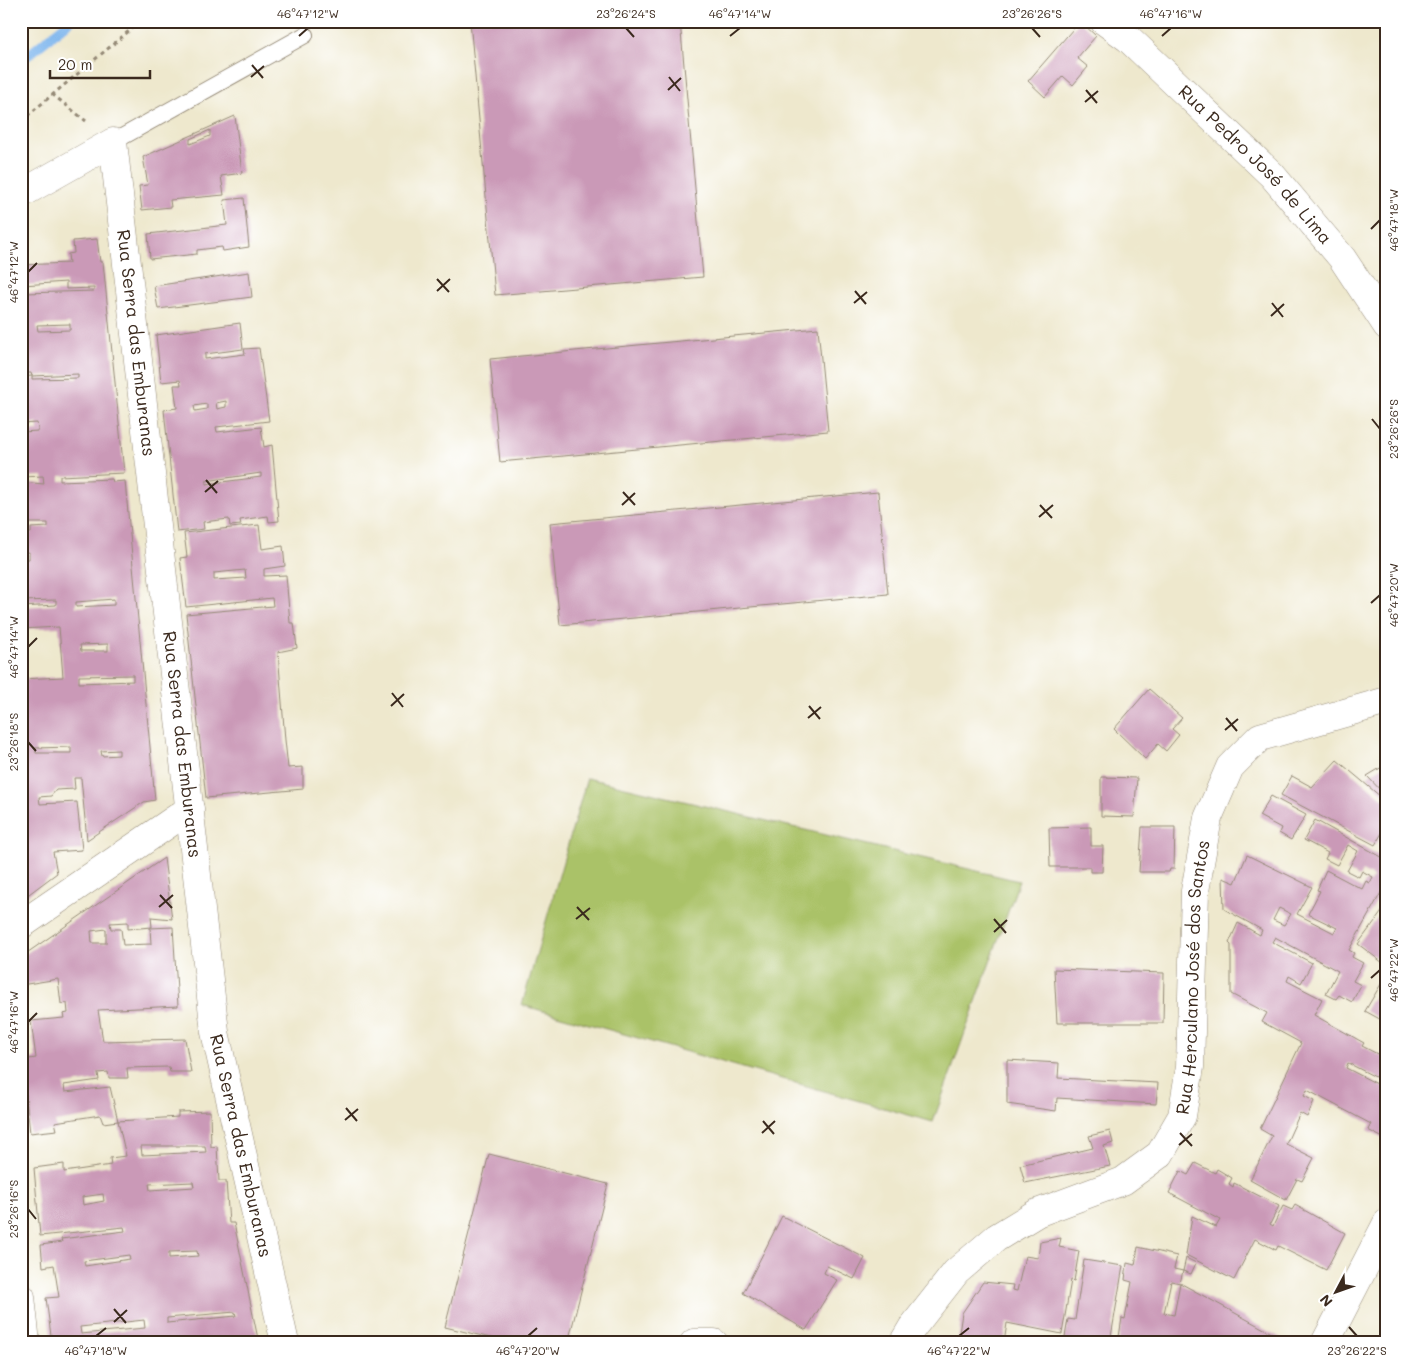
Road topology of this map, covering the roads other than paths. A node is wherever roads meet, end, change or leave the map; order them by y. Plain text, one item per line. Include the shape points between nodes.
1 (1104, 21) edge
2 (305, 35) dead end
3 (113, 142) junction
4 (21, 194) edge
5 (1387, 326) edge
6 (1387, 701) edge
7 (190, 809) junction
8 (21, 925) edge
9 (1387, 1223) edge
10 (21, 1297) edge
11 (26, 1343) edge
12 (285, 1343) edge
13 (694, 1343) edge
14 (714, 1343) edge
15 (903, 1343) edge
16 (1325, 1343) edge

1 - 5 street, Rua Pedro José de Lima via 1129,39 1272,175 1342,258
2 - 3 lane
3 - 4 street
3 - 7 street, Rua Serra das Emburanas
6 - 15 street, Rua Herculano José dos Santos via 1260,737 1230,767 1208,818 1195,891 1190,1067 1182,1116 1160,1154 1123,1181 1037,1213 996,1238 956,1272
7 - 8 street
7 - 12 street, Rua Serra das Emburanas via 215,1032
9 - 16 street
10 - 11 street
13 - 14 street

